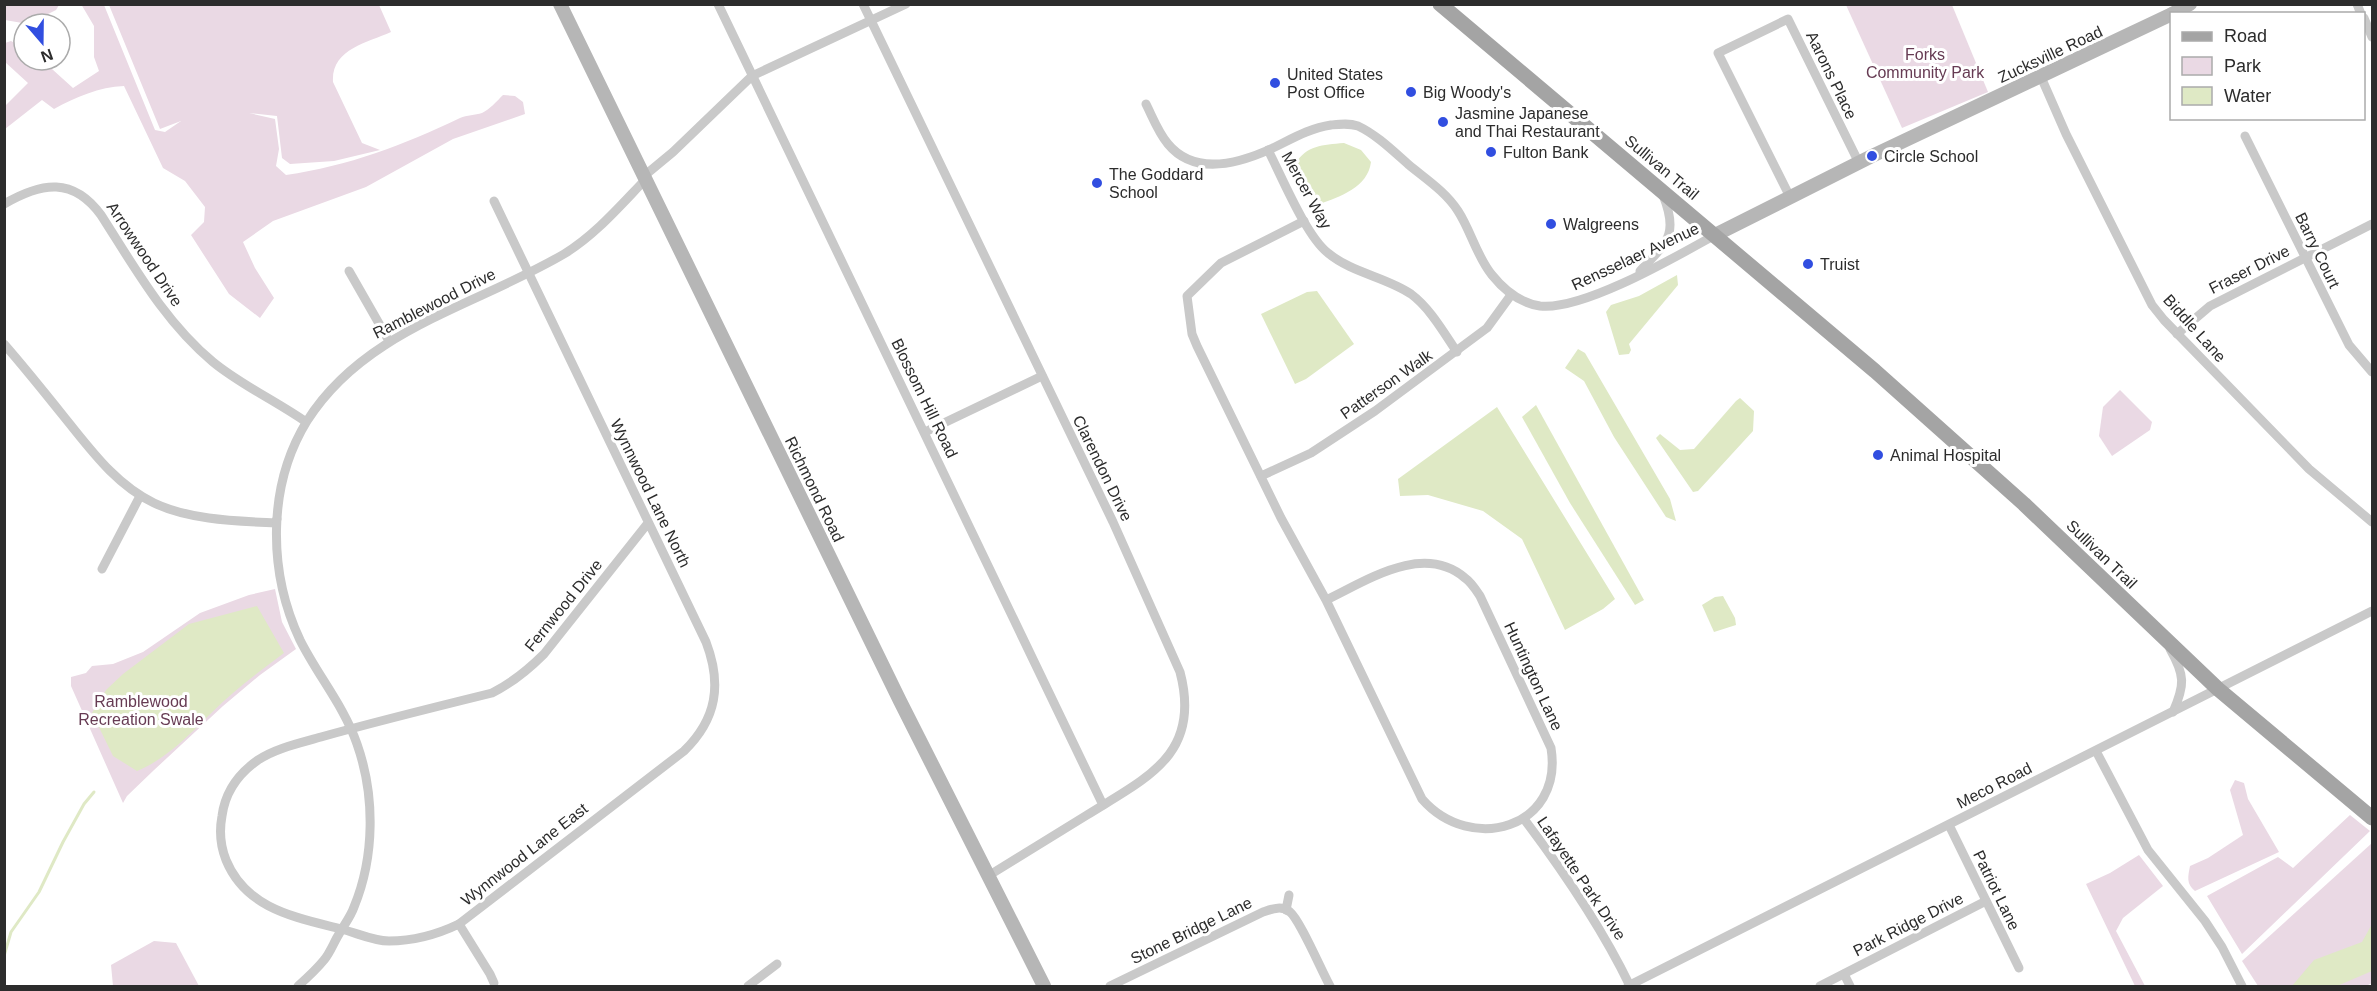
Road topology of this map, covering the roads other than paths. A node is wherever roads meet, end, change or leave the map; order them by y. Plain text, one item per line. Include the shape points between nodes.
1 (560, 4) edge
2 (718, 4) edge
3 (863, 4) edge
4 (906, 4) edge
5 (1440, 4) edge
6 (2190, 4) edge
7 (2176, 12) edge
8 (2170, 15) edge
9 (2365, 20) edge
10 (871, 22) junction
11 (2373, 37) edge
12 (752, 76) junction
13 (2041, 77) junction
14 (1146, 104) dead end
15 (2245, 136) dead end
16 (1268, 150) junction
17 (1859, 163) junction
18 (644, 176) junction
19 (1661, 189) junction
20 (1790, 197) junction
21 (494, 201) dead end
22 (4, 204) edge
23 (1304, 220) junction
24 (2373, 224) edge
25 (1715, 235) junction
26 (2305, 258) junction
27 (349, 272) dead end
28 (529, 273) junction
29 (1637, 275) junction
30 (1511, 295) junction
31 (2177, 334) junction
32 (388, 341) junction
33 (4, 344) edge
34 (1457, 352) junction
35 (2373, 372) edge
36 (1042, 376) junction
37 (306, 422) junction
38 (925, 432) junction
39 (1261, 476) junction
40 (140, 496) junction
41 (277, 519) junction
42 (2373, 522) edge
43 (648, 523) junction
44 (102, 569) dead end
45 (1326, 600) junction
46 (2373, 611) edge
47 (2165, 639) junction
48 (2218, 689) junction
49 (2173, 712) junction
50 (350, 728) junction
51 (701, 730) joint
52 (2096, 751) junction
53 (1102, 805) junction
54 (2373, 818) edge
55 (1524, 819) junction
56 (1948, 825) junction
57 (988, 876) junction
58 (1288, 896) dead end
59 (1986, 901) junction
60 (1286, 910) junction
61 (459, 924) junction
62 (342, 929) junction
63 (777, 964) dead end
64 (2019, 968) dead end
65 (1844, 974) junction
66 (494, 983) dead end
67 (1629, 986) edge
68 (298, 987) edge
69 (748, 987) edge
70 (1044, 987) edge
71 (1110, 987) edge
72 (1330, 987) edge
73 (1820, 987) edge
74 (1850, 987) edge
75 (2242, 987) edge

1 - 18 street, Richmond Road
2 - 12 street, Blossom Hill Road
3 - 10 street, Clarendon Drive
4 - 10 street, Ramblewood Drive
5 - 19 main road, Sullivan Trail
6 - 7 street, Zucksville Road
8 - 13 street, Zucksville Road
9 - 11 street
10 - 12 street, Ramblewood Drive
10 - 36 street, Clarendon Drive
12 - 18 street, Ramblewood Drive
12 - 38 street, Blossom Hill Road
13 - 17 street, Zucksville Road
13 - 31 street, Biddle Lane via 2144,291
14 - 16 street, Rensselaer Avenue via 1169,146 1200,163 1232,163
15 - 26 street, Barry Court
16 - 23 street, Mercer Way
16 - 30 street, Rensselaer Avenue via 1317,127 1348,123 1358,126 1438,188 1456,208 1490,274
17 - 20 street, Zucksville Road
17 - 20 street, Aarons Place via 1788,19 1718,53
18 - 28 street, Ramblewood Drive via 644,181 582,242
18 - 57 street, Richmond Road
19 - 25 main road, Sullivan Trail
19 - 29 street via 1671,214 1670,230 1663,246
20 - 25 street, Zucksville Road
21 - 28 street, Wynnwood Lane North
22 - 37 street, Arrowwood Drive via 31,190 50,186 60,186 84,198 101,215 172,322 196,347 215,364
23 - 34 street, Mercer Way via 1326,252 1420,302
23 - 39 street via 1221,263 1187,296 1195,340
24 - 26 street, Fraser Drive
25 - 29 street, Rensselaer Avenue
25 - 47 main road, Sullivan Trail via 1874,369 2024,504
26 - 31 street, Fraser Drive via 2210,306
26 - 35 street, Barry Court via 2349,345
27 - 32 street
28 - 32 street, Ramblewood Drive
28 - 43 street, Wynnwood Lane North
29 - 30 street, Rensselaer Avenue via 1566,304 1540,306
30 - 34 street, Patterson Walk via 1487,328
31 - 42 street, Biddle Lane via 2309,469
32 - 37 street, Ramblewood Drive via 336,384
33 - 40 street via 102,463
34 - 39 street, Patterson Walk via 1329,443
36 - 38 street
36 - 53 street, Clarendon Drive via 1117,531 1186,693 1183,725 1165,760 1158,769
37 - 41 street, Ramblewood Drive via 281,488
38 - 53 street, Blossom Hill Road
39 - 45 street
40 - 41 street via 184,513 250,521
40 - 44 street
41 - 50 street, Ramblewood Drive via 283,593 301,641
43 - 50 street, Fernwood Drive via 544,654 508,685 492,693
43 - 51 street, Wynnwood Lane North via 711,656 716,695
45 - 55 street via 1422,799 1430,808 1467,828 1487,829
45 - 55 street, Huntington Lane via 1412,563 1448,567 1466,578 1480,596 1551,748 1547,788
46 - 48 street, Meco Road
47 - 48 main road, Sullivan Trail
47 - 49 street via 2183,680
48 - 49 street, Meco Road
48 - 54 main road, Sullivan Trail
49 - 52 street, Meco Road
50 - 62 street, Ramblewood Drive via 363,764 371,827 359,891
50 - 62 street via 279,750 249,766 228,795 220,827 231,873 246,892 280,911
51 - 61 street, Wynnwood Lane East via 684,751
52 - 56 street, Meco Road
52 - 75 street via 2143,843 2205,921
53 - 57 street, Clarendon Drive
55 - 67 street, Lafayette Park Drive via 1587,907
56 - 59 street, Patriot Lane
56 - 67 street, Meco Road
57 - 70 street, Richmond Road
58 - 60 street
59 - 64 street, Patriot Lane
59 - 65 street, Park Ridge Drive
60 - 71 street, Stone Bridge Lane via 1281,907 1263,912
60 - 72 street via 1298,923
61 - 62 street, Wynnwood Lane East via 438,934 391,941
61 - 66 street
62 - 68 street, Ramblewood Drive via 324,960
63 - 69 street
65 - 73 street, Park Ridge Drive
65 - 74 street, Park Ridge Drive

